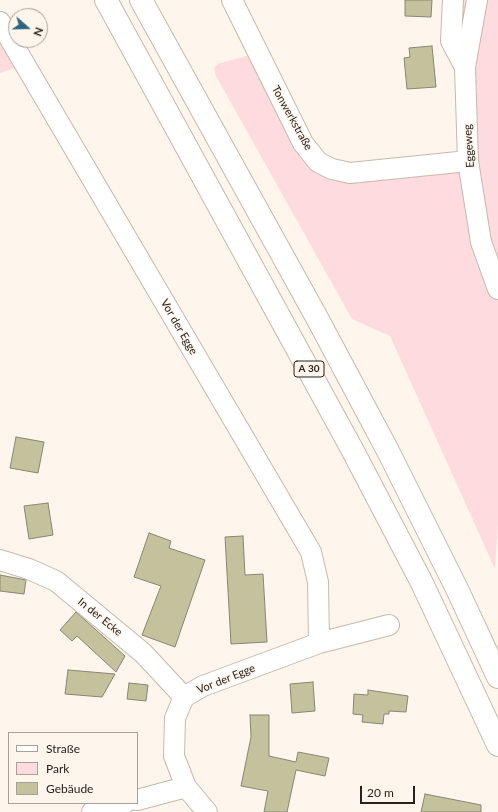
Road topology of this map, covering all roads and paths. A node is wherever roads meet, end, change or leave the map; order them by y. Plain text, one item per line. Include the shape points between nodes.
1 (106, 0) edge
2 (141, 0) edge
3 (232, 0) edge
4 (453, 0) edge
5 (477, 0) edge
6 (0, 22) edge
7 (465, 67) junction
8 (468, 161) junction
9 (498, 289) edge
10 (0, 560) edge
11 (389, 625) dead end
12 (319, 643) junction
13 (498, 677) edge
14 (184, 697) junction
15 (498, 745) edge
16 (186, 787) junction
17 (138, 800) edge
18 (121, 804) edge
19 (92, 812) edge
20 (207, 812) edge

1 - 15 highway, A 30 via 353,451 422,583
2 - 13 highway, A 30 via 381,437
3 - 8 street, Tonwerkstraße via 303,143 318,162 332,169 350,173
4 - 7 street via 452,41
5 - 7 street, Eggeweg
6 - 12 street, Vor der Egge via 311,552 318,582
7 - 8 street, Eggeweg
8 - 9 street, Eggeweg via 481,242
10 - 14 street, In der Ecke via 56,581 143,652
11 - 12 street, Vor der Egge
12 - 14 street, Vor der Egge via 203,686
14 - 16 street, Vor der Egge via 175,718 174,756
16 - 17 street
16 - 20 street, Vor der Egge
18 - 19 street

